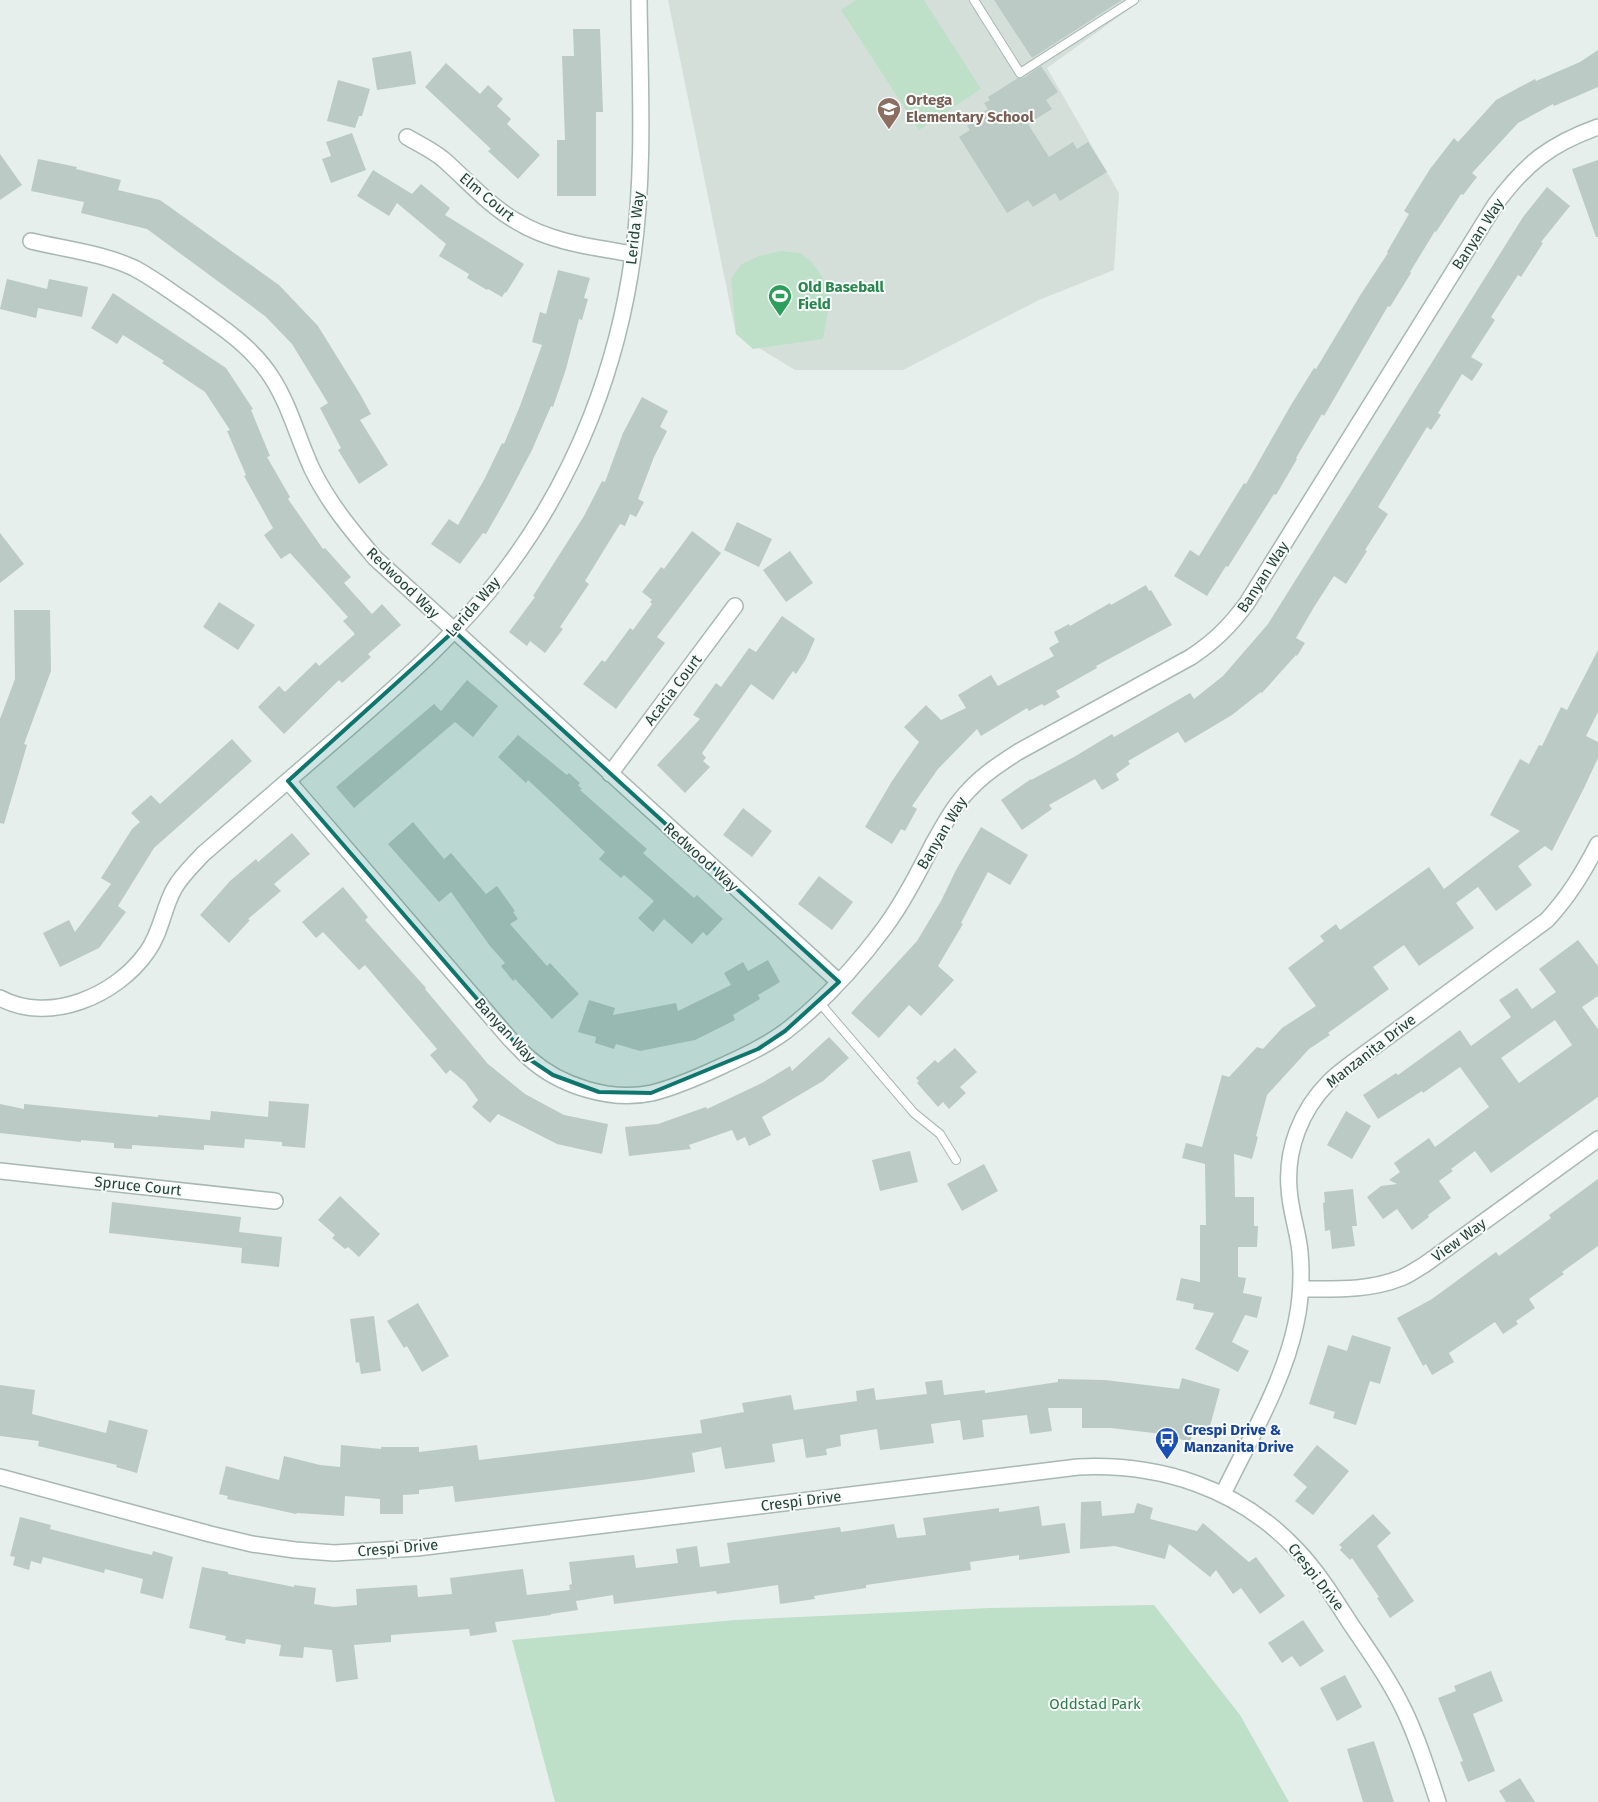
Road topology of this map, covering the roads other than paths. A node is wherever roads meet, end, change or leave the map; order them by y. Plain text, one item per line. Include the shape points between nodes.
1 (638, 0) edge
2 (974, 0) edge
3 (1134, 0) edge
4 (1598, 127) edge
5 (406, 137) dead end
6 (31, 241) dead end
7 (633, 254) junction
8 (735, 606) dead end
9 (454, 631) junction
10 (610, 774) junction
11 (288, 782) junction
12 (1598, 844) edge
13 (839, 982) junction
14 (0, 998) edge
15 (819, 1002) junction
16 (1598, 1139) edge
17 (956, 1160) dead end
18 (0, 1171) edge
19 (275, 1201) dead end
20 (1301, 1289) junction
21 (0, 1477) edge
22 (1223, 1494) junction
23 (1438, 1802) edge

1 - 7 street, Lerida Way via 641,147
2 - 3 lane via 1020,73
4 - 13 street, Banyan Way via 1552,147 1530,164 1495,205 1232,624 1191,658 1018,752 986,774 950,814 885,927
5 - 7 street, Elm Court via 441,158 515,221 570,244
6 - 9 street, Redwood Way via 133,268 158,282 248,350 272,378 312,470 340,516 375,558
7 - 9 street, Lerida Way via 627,295 610,361 594,414 576,454 510,564
8 - 10 street, Acacia Court
9 - 10 street, Redwood Way
9 - 11 street, Lerida Way
10 - 13 street, Redwood Way
11 - 14 street, Lerida Way via 188,870 174,889 148,951 119,982 99,994 55,1008 29,1007
11 - 15 street, Banyan Way via 510,1039 529,1059 573,1084 599,1092 626,1095 676,1086 758,1048 785,1032
12 - 20 street, Manzanita Drive via 1576,885 1547,920 1352,1063 1329,1081 1311,1103 1298,1129 1289,1160 1289,1189 1300,1251
13 - 15 street, Banyan Way
15 - 17 lane via 914,1113 940,1134
16 - 20 street, View Way via 1402,1278 1347,1290
18 - 19 street, Spruce Court
20 - 22 street, Manzanita Drive via 1289,1351
21 - 22 street, Crespi Drive via 252,1544 334,1553 417,1548 1078,1467 1140,1469 1193,1482
22 - 23 street, Crespi Drive via 1275,1529 1303,1557 1332,1595 1404,1709

